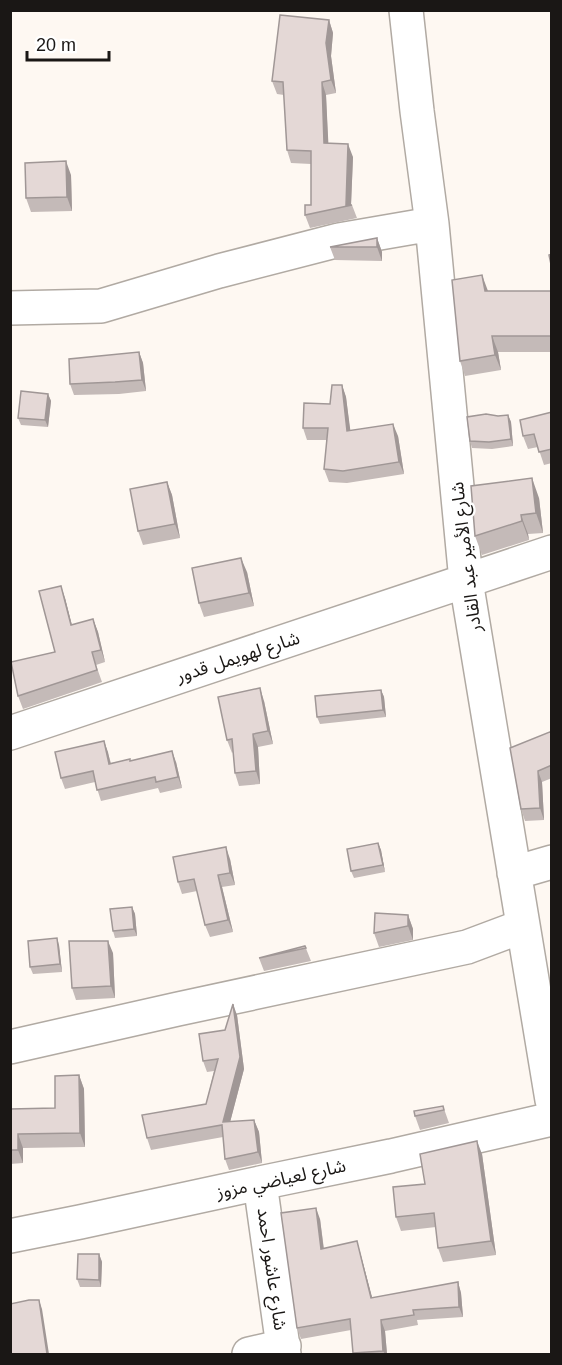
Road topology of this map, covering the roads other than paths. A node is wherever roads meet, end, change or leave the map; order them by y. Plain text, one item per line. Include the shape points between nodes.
1 (406, 10) edge
2 (432, 224) junction
3 (10, 308) edge
4 (552, 552) edge
5 (466, 581) junction
6 (10, 732) edge
7 (552, 862) edge
8 (514, 873) junction
9 (523, 926) junction
10 (10, 1047) edge
11 (552, 1100) edge
12 (552, 1119) edge
13 (260, 1183) junction
14 (10, 1236) edge
15 (284, 1350) edge
16 (249, 1354) edge

1 - 2 street, شارع الأمير عبد القادر
2 - 3 street via 339,240 101,306
2 - 5 street, شارع الأمير عبد القادر
4 - 5 street, شارع لهويمل قدور
5 - 6 street, شارع لهويمل قدور
5 - 8 street, شارع الأمير عبد القادر
7 - 8 street
8 - 9 street, شارع الأمير عبد القادر
9 - 10 street via 466,947
9 - 11 street, شارع الأمير عبد القادر
12 - 13 street, شارع لعياضي مزوز
13 - 14 street, شارع لعياضي مزوز
13 - 15 street, شارع عاشور احمد
15 - 16 street

